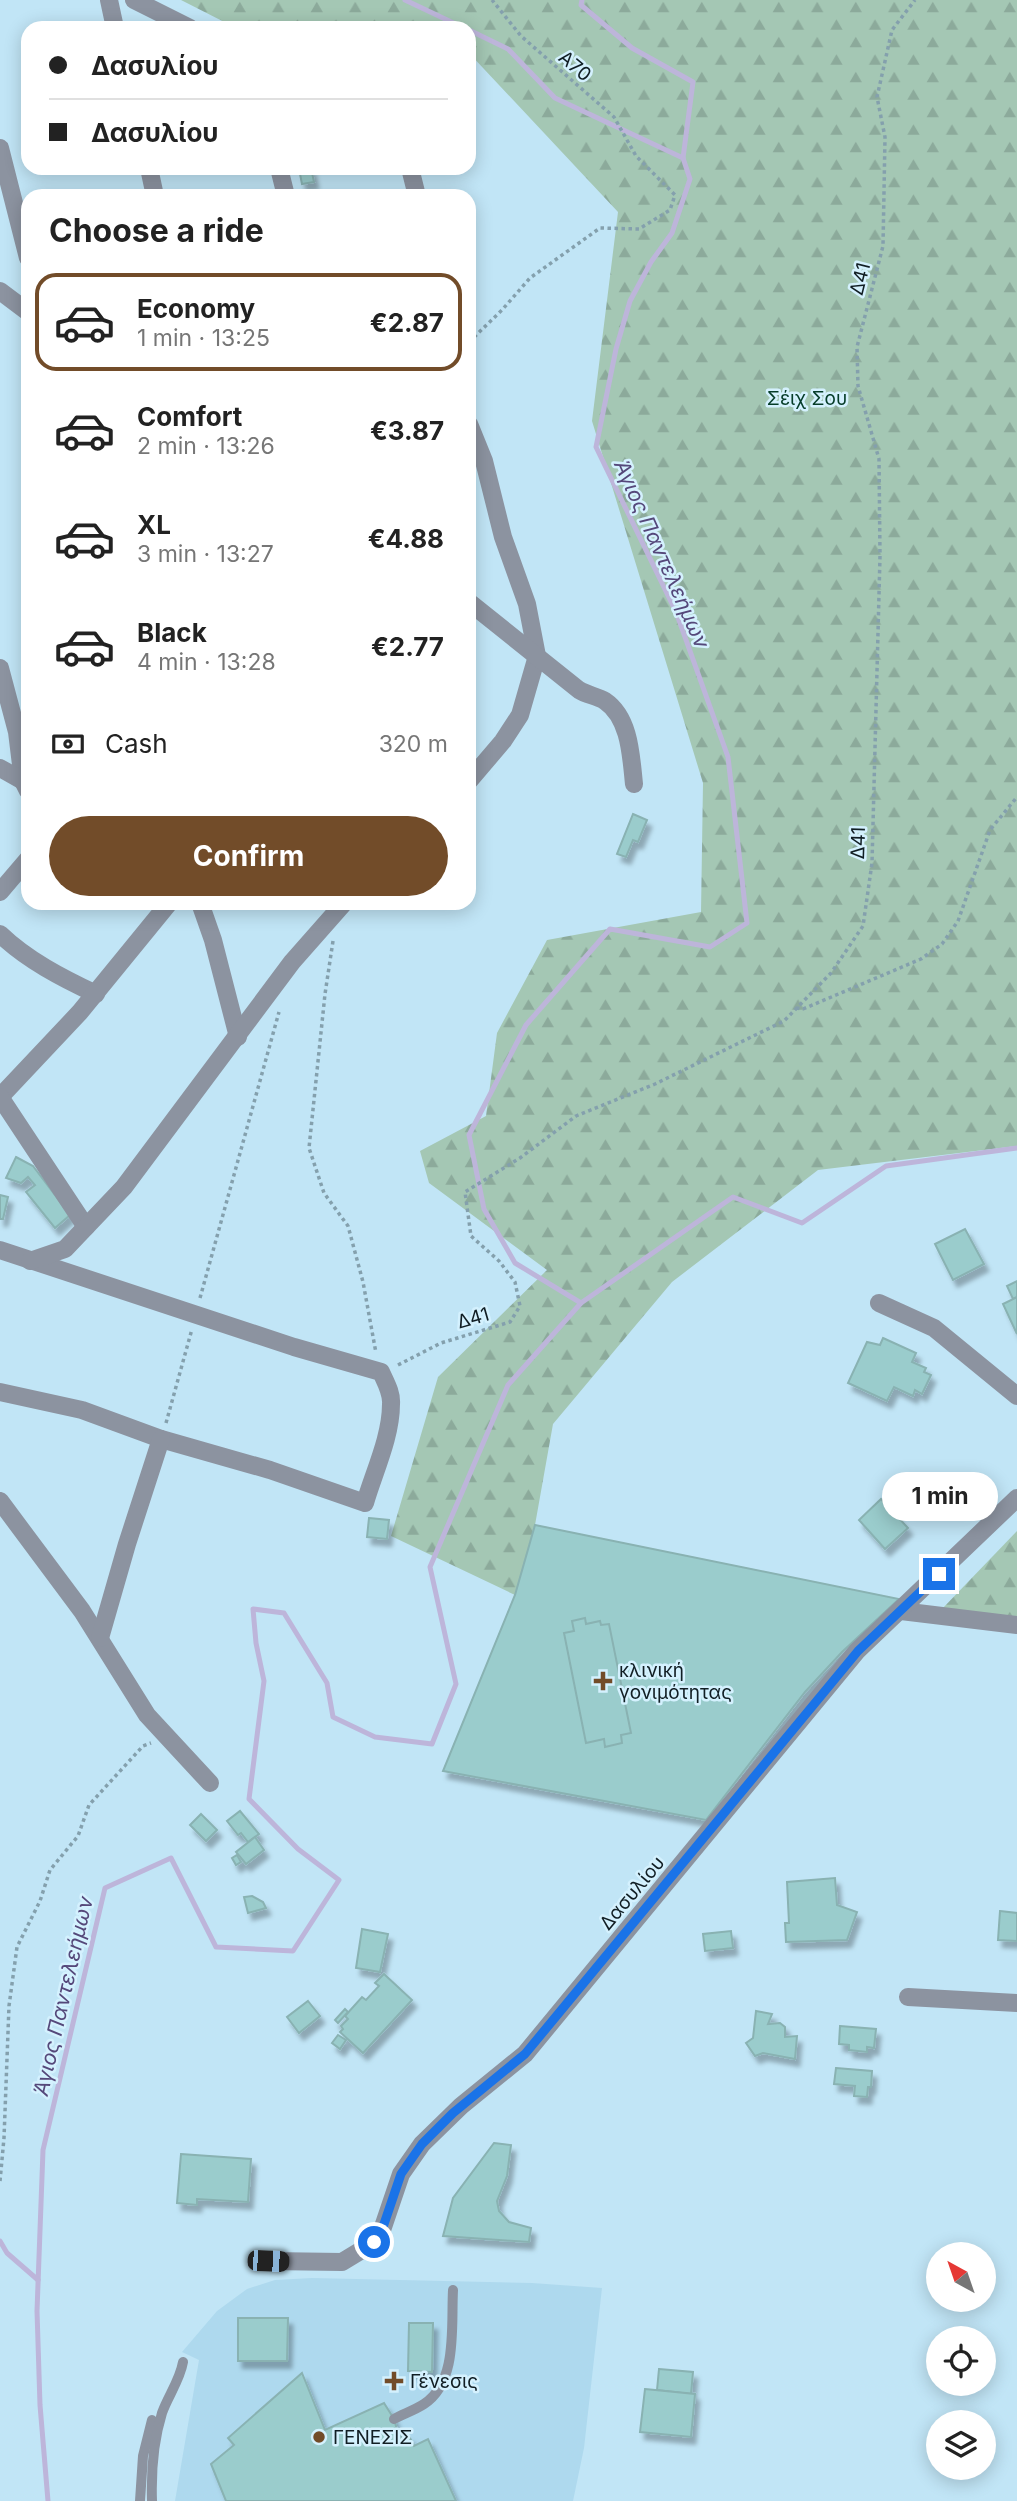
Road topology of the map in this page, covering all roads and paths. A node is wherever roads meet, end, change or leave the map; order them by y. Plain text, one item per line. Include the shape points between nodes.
1 (108, 0) edge
2 (134, 0) edge
3 (492, 0) edge
4 (915, 0) edge
5 (113, 21) edge
6 (176, 21) edge
7 (0, 148) edge
8 (21, 230) edge
9 (0, 291) edge
10 (21, 307) edge
11 (476, 334) edge
12 (476, 441) edge
13 (476, 608) edge
14 (537, 656) junction
15 (0, 668) edge
16 (21, 761) edge
17 (0, 768) edge
18 (476, 773) edge
19 (21, 783) edge
20 (634, 784) dead end
21 (1017, 797) edge
22 (21, 867) edge
23 (0, 892) edge
24 (163, 910) edge
25 (202, 910) edge
26 (338, 910) edge
27 (340, 910) edge
28 (0, 934) edge
29 (96, 994) junction
30 (281, 1002) dead end
31 (796, 1008) junction
32 (238, 1037) junction
33 (0, 1097) edge
34 (86, 1227) junction
35 (0, 1250) edge
36 (30, 1261) junction
37 (879, 1303) dead end
38 (196, 1315) junction
39 (381, 1372) junction
40 (0, 1392) edge
41 (1017, 1396) edge
42 (161, 1439) junction
43 (1017, 1498) edge
44 (0, 1501) edge
45 (901, 1611) junction
46 (1017, 1625) edge
47 (100, 1638) junction
48 (167, 1737) junction
49 (210, 1783) dead end
50 (908, 1997) dead end
51 (1017, 2003) edge
52 (5, 2117) junction
53 (0, 2122) edge
54 (0, 2181) edge
55 (268, 2261) dead end
56 (453, 2290) dead end
57 (183, 2362) dead end
58 (394, 2419) dead end
59 (152, 2420) dead end
60 (140, 2501) edge
61 (152, 2501) edge

1 - 5 street
2 - 6 street
3 - 11 path, Α70 via 521,37 614,117 636,156 675,195 670,210 639,229 600,228 530,278
4 - 31 path, Δ41 via 892,30 877,97 885,138 883,246 857,347 858,386 879,459 872,863 863,926 831,973
7 - 8 street
9 - 10 street
12 - 14 street via 527,604
13 - 14 street
14 - 18 street via 520,715
14 - 20 street via 579,690 615,710 626,734
15 - 16 street
17 - 19 street
21 - 31 path via 990,830 958,921 942,944 920,958 803,1009
22 - 23 street
24 - 29 street
25 - 32 street
26 - 32 street via 292,962
27 - 39 path via 325,994 309,1148 324,1193 348,1226
28 - 29 street via 63,978
29 - 33 street
30 - 38 path
31 - 39 path, Δ41 via 784,1020 655,1084 576,1116 465,1192 471,1236 515,1282 520,1306 510,1322 441,1343
32 - 34 street via 124,1187
33 - 34 street
34 - 36 street via 65,1249
35 - 36 street
36 - 38 street
37 - 41 street via 934,1328
38 - 39 street
38 - 42 path
39 - 42 street via 390,1390 390,1418 365,1503
40 - 42 street via 82,1409
42 - 47 street
43 - 45 street, Δασυλίου
44 - 47 street
45 - 46 street
45 - 55 street, Δασυλίου via 858,1651 530,2049 422,2144 401,2174 374,2242 342,2262
47 - 48 street via 130,1689
48 - 49 street
48 - 52 path via 143,1746 89,1805 78,1836 50,1870 17,1947 9,2006
50 - 51 street
52 - 53 path
52 - 54 path
56 - 58 lane via 449,2371 442,2388 425,2404
57 - 61 lane via 156,2434
59 - 60 lane via 143,2456

